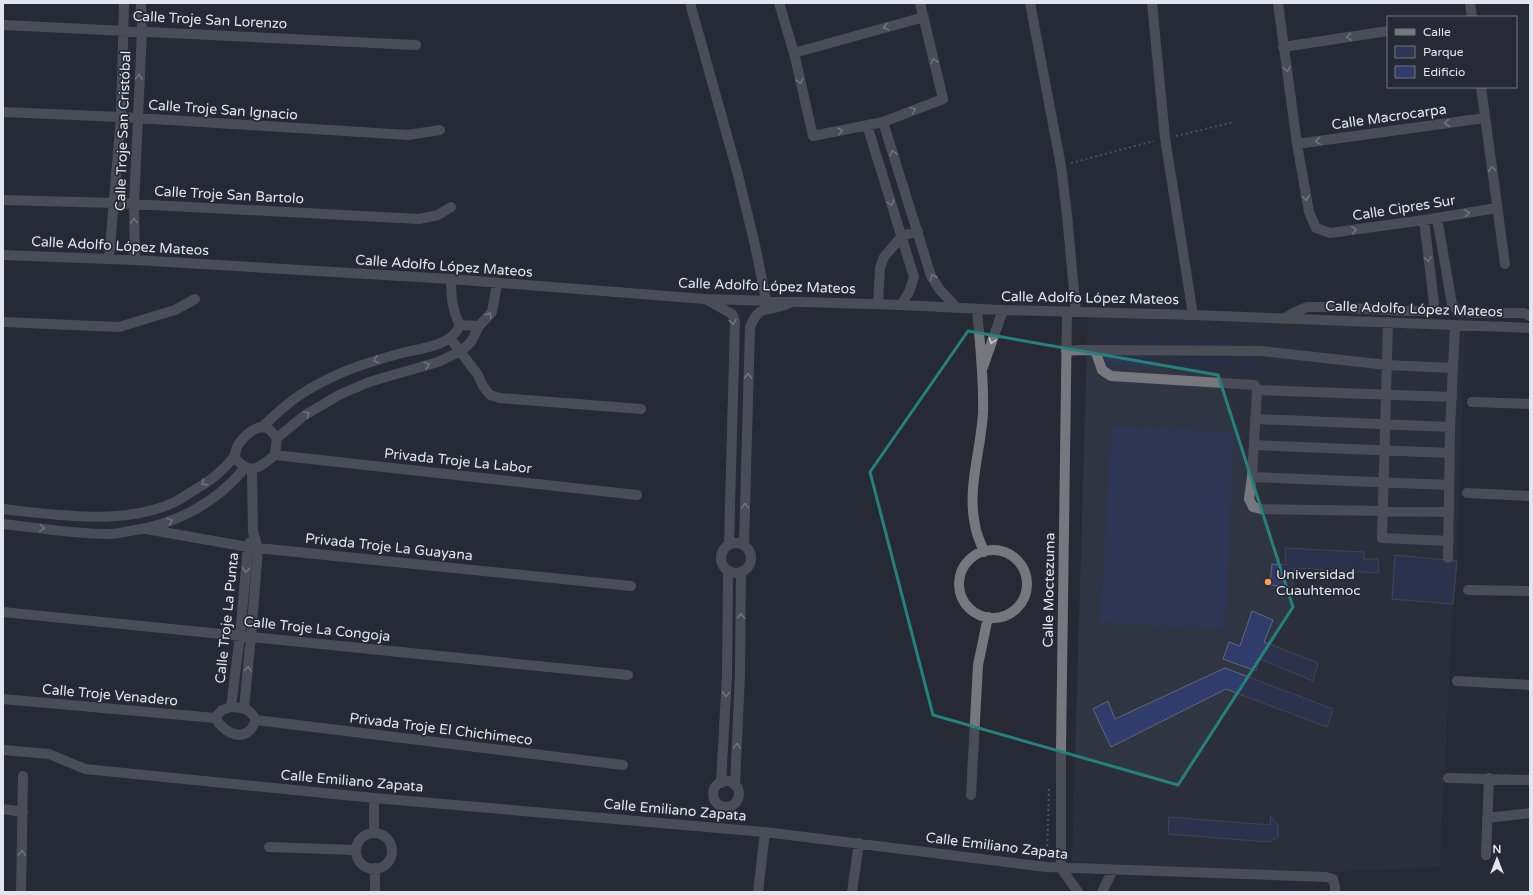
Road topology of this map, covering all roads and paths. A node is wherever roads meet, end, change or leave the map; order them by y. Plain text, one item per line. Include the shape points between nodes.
1 (124, 3) edge
2 (141, 3) edge
3 (690, 3) edge
4 (779, 3) edge
5 (920, 3) edge
6 (1030, 3) edge
7 (1152, 3) edge
8 (1278, 3) edge
9 (1470, 3) edge
10 (1472, 16) edge
11 (924, 17) junction
12 (3, 25) edge
13 (124, 30) junction
14 (142, 31) junction
15 (1387, 31) edge
16 (416, 45) dead end
17 (1283, 47) junction
18 (794, 53) junction
19 (1481, 88) edge
20 (3, 112) edge
21 (121, 117) junction
22 (137, 118) junction
23 (1485, 118) junction
24 (883, 122) junction
25 (1234, 122) dead end
26 (867, 125) junction
27 (440, 130) dead end
28 (1165, 138) junction
29 (1297, 144) junction
30 (1061, 166) junction
31 (3, 200) edge
32 (114, 203) junction
33 (134, 204) junction
34 (451, 208) dead end
35 (1497, 208) junction
36 (1437, 218) junction
37 (1424, 220) junction
38 (918, 231) junction
39 (902, 236) junction
40 (3, 255) edge
41 (109, 259) junction
42 (135, 260) junction
43 (1505, 264) dead end
44 (451, 279) junction
45 (497, 283) junction
46 (195, 299) dead end
47 (705, 299) junction
48 (766, 300) junction
49 (793, 302) junction
50 (878, 304) junction
51 (901, 305) junction
52 (956, 307) junction
53 (977, 309) junction
54 (1003, 310) junction
55 (1071, 312) junction
56 (1193, 315) junction
57 (1530, 316) edge
58 (1283, 319) junction
59 (3, 322) edge
60 (1388, 322) junction
61 (460, 325) junction
62 (1455, 325) junction
63 (479, 326) junction
64 (1530, 328) edge
65 (450, 338) junction
66 (1095, 350) junction
67 (461, 351) junction
68 (1066, 351) junction
69 (1387, 365) junction
70 (1453, 368) junction
71 (982, 372) junction
72 (1257, 390) junction
73 (1386, 394) junction
74 (1452, 397) junction
75 (1472, 402) dead end
76 (1530, 404) edge
77 (641, 409) dead end
78 (1255, 420) junction
79 (1385, 424) junction
80 (262, 427) junction
81 (1450, 427) junction
82 (277, 438) junction
83 (732, 444) junction
84 (747, 444) junction
85 (1254, 445) junction
86 (1385, 451) junction
87 (1450, 453) junction
88 (275, 455) junction
89 (234, 457) junction
90 (248, 469) junction
91 (1252, 477) junction
92 (1384, 482) junction
93 (1449, 486) junction
94 (1467, 493) dead end
95 (637, 495) dead end
96 (1530, 496) edge
97 (3, 509) edge
98 (1383, 512) junction
99 (1449, 512) junction
100 (3, 524) edge
101 (146, 529) junction
102 (1448, 541) junction
103 (729, 544) junction
104 (744, 545) junction
105 (253, 547) junction
106 (984, 552) junction
107 (1448, 558) dead end
108 (728, 571) junction
109 (741, 572) junction
110 (631, 586) dead end
111 (1468, 590) dead end
112 (1530, 591) edge
113 (3, 612) edge
114 (988, 617) junction
115 (240, 635) junction
116 (252, 636) junction
117 (628, 675) dead end
118 (727, 675) junction
119 (740, 675) junction
120 (1458, 681) dead end
121 (1530, 685) edge
122 (3, 700) edge
123 (231, 707) junction
124 (244, 708) junction
125 (215, 718) junction
126 (256, 720) junction
127 (3, 750) edge
128 (623, 765) dead end
129 (23, 776) dead end
130 (1448, 778) dead end
131 (1489, 778) junction
132 (1530, 780) edge
133 (721, 782) junction
134 (735, 785) junction
135 (971, 795) dead end
136 (374, 798) junction
137 (3, 809) edge
138 (23, 812) junction
139 (1530, 814) edge
140 (1487, 818) junction
141 (765, 832) junction
142 (374, 833) junction
143 (859, 843) junction
144 (269, 847) dead end
145 (356, 850) junction
146 (1486, 855) dead end
147 (375, 868) junction
148 (1061, 868) junction
149 (1113, 870) junction
150 (21, 892) edge
151 (375, 892) edge
152 (758, 892) edge
153 (852, 892) edge
154 (1078, 892) edge
155 (1102, 892) edge
156 (1335, 892) edge

1 - 13 street, Calle Troje San Cristóbal
2 - 14 street, Calle Troje San Cristóbal
3 - 48 street via 737,171
4 - 18 street
5 - 11 street
6 - 30 street, Calle Moctezuma
7 - 28 street
8 - 17 street
9 - 10 street
11 -> 18 street
24 -> 11 street via 943,99
12 - 13 street, Calle Troje San Lorenzo
13 - 14 street, Calle Troje San Lorenzo
13 - 21 street, Calle Troje San Cristóbal
14 - 16 street, Calle Troje San Lorenzo
22 -> 14 street, Calle Troje San Cristóbal
15 -> 17 street
17 -> 29 street
18 -> 26 street via 812,136
19 - 23 street
20 - 21 street, Calle Troje San Ignacio
21 - 22 street, Calle Troje San Ignacio
21 - 32 street, Calle Troje San Cristóbal
22 - 27 street, Calle Troje San Ignacio via 408,135
22 - 33 street, Calle Troje San Cristóbal
23 -> 29 street, Calle Macrocarpa
35 -> 23 street
24 - 26 street
38 -> 24 street
25 - 28 path
26 -> 39 street
28 - 30 path
28 - 56 street
29 -> 37 street, Calle Cipres Sur via 1308,212 1316,228 1330,234
30 - 55 street, Calle Moctezuma via 1067,216
31 - 32 street, Calle Troje San Bartolo
32 - 33 street, Calle Troje San Bartolo
32 - 41 street, Calle Troje San Cristóbal
33 - 34 street, Calle Troje San Bartolo via 419,219 438,215
42 -> 33 street, Calle Troje San Cristóbal
36 -> 35 street, Calle Cipres Sur
35 - 43 street
36 - 37 street, Calle Cipres Sur
36 - 57 street via 1452,304 1458,311 1524,313
37 -> 58 street via 1434,303 1432,309 1406,311 1307,307
38 - 39 street
52 -> 38 street via 931,276
39 - 50 street via 884,257 880,268
39 - 51 street via 914,277
40 - 41 street, Calle Adolfo López Mateos
41 - 42 street, Calle Adolfo López Mateos
42 - 44 street, Calle Adolfo López Mateos
44 - 45 street, Calle Adolfo López Mateos
44 - 61 street via 454,314
45 - 47 street, Calle Adolfo López Mateos
63 -> 45 street via 492,312
46 - 59 street via 175,310 120,327
47 - 48 street, Calle Adolfo López Mateos
47 -> 83 street via 732,314 735,321
48 - 49 street, Calle Adolfo López Mateos
49 - 50 street, Calle Adolfo López Mateos
84 -> 49 street via 750,328 754,316 765,309 780,308
50 - 51 street, Calle Adolfo López Mateos
51 - 52 street, Calle Adolfo López Mateos
52 - 53 street, Calle Adolfo López Mateos
53 - 54 street, Calle Adolfo López Mateos
53 - 71 street
54 - 55 street, Calle Adolfo López Mateos
54 -> 71 street
55 - 56 street, Calle Adolfo López Mateos
55 - 68 street, Calle Moctezuma
56 - 58 street, Calle Adolfo López Mateos
58 - 60 street, Calle Adolfo López Mateos
60 - 62 street, Calle Adolfo López Mateos
60 - 69 street
61 - 63 street
61 - 65 street
62 - 64 street, Calle Adolfo López Mateos
62 - 70 street
63 - 67 street via 471,342
65 - 67 street
65 -> 80 street via 431,346 369,362 324,380 296,398
66 - 68 street
66 - 69 street via 1261,351
66 - 72 street via 1102,370 1111,376 1251,384 1255,385
67 - 77 street via 490,395 500,398
82 -> 67 street via 305,415 339,394 369,382 438,362
68 - 148 street, Calle Moctezuma
69 - 70 street
69 - 73 street
70 - 74 street
71 - 106 street via 982,430 972,496 975,526
72 - 73 street
72 - 78 street
73 - 74 street
73 - 79 street
74 - 81 street
75 - 76 street
78 - 79 street
78 - 85 street
79 - 81 street
79 - 86 street
80 - 82 street via 270,430
80 - 89 street via 250,431 243,438
81 - 87 street
82 - 88 street
83 - 84 street
83 - 103 street
104 -> 84 street
85 - 86 street
85 - 91 street
86 - 87 street
86 - 92 street
87 - 93 street
88 - 90 street via 262,464
88 - 95 street, Privada Troje La Labor
89 - 90 street
89 -> 97 street via 203,485 174,502 148,511 79,517
101 -> 90 street via 174,520 204,505
90 - 105 street, Calle Troje La Punta
91 - 92 street
91 - 98 street via 1249,499 1253,507
92 - 93 street
92 - 98 street
93 - 99 street
94 - 96 street
98 - 99 street
98 - 102 street via 1382,538
99 - 102 street
100 -> 101 street via 110,534
101 - 105 street, Privada Troje La Guayana
102 - 107 street
103 - 104 street
103 - 108 street via 722,551 721,560
104 - 109 street via 752,557 749,566
105 - 110 street, Privada Troje La Guayana
105 -> 115 street, Calle Troje La Punta
105 - 116 street, Calle Troje La Punta
106 - 114 street via 973,556 965,564 959,586 968,607 977,614
106 - 114 street via 1005,552 1014,558 1026,575 1027,586 1019,606 999,617
108 - 109 street
108 - 118 street
119 -> 109 street
111 - 112 street
113 - 115 street, Calle Troje La Congoja
114 - 135 street via 978,665
115 - 116 street, Calle Troje La Congoja
115 - 123 street, Calle Troje La Punta
116 - 117 street, Calle Troje La Congoja
124 -> 116 street, Calle Troje La Punta
118 - 119 street
118 -> 133 street
134 -> 119 street
120 - 121 street
122 - 125 street, Calle Troje Venadero
123 - 124 street
123 - 125 street via 222,710
124 - 126 street via 251,712
125 - 126 street via 229,733 244,734 252,729
126 - 128 street, Privada Troje El Chichimeco
127 - 136 street, Calle Emiliano Zapata via 49,754 85,769
129 - 138 street
130 - 131 street
131 - 132 street
131 - 140 street
133 - 134 street
133 - 134 street via 715,788 714,797 718,804 726,807 737,801 739,792
136 - 141 street, Calle Emiliano Zapata
136 - 142 street
137 - 138 street
150 -> 138 street
139 - 140 street
140 - 146 street
141 - 143 street, Calle Emiliano Zapata
141 - 152 street
142 - 145 street via 359,840
142 - 147 street via 385,837 391,847 390,859 381,867
143 - 148 street, Calle Emiliano Zapata
143 - 153 street
144 - 145 street
145 - 147 street via 358,860 362,864
147 - 151 street
148 - 149 street, Calle Emiliano Zapata
148 - 154 street
149 - 155 street
149 - 156 street, Calle Emiliano Zapata via 1326,876 1333,879

